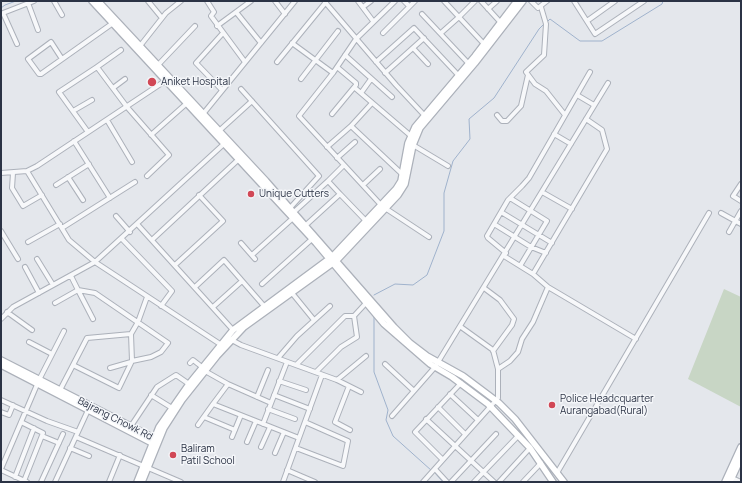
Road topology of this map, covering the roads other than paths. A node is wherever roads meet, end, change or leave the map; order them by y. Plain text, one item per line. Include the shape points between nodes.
1 (34, 1) edge
2 (54, 1) edge
3 (92, 1) edge
4 (98, 1) edge
5 (148, 1) edge
6 (181, 1) edge
7 (207, 1) edge
8 (251, 1) edge
9 (275, 1) edge
10 (295, 1) edge
11 (358, 1) edge
12 (371, 1) edge
13 (395, 1) edge
14 (404, 1) edge
15 (415, 1) edge
16 (444, 1) edge
17 (475, 1) edge
18 (481, 1) edge
19 (497, 1) edge
20 (517, 1) edge
21 (523, 1) edge
22 (531, 1) edge
23 (547, 1) edge
24 (574, 1) edge
25 (616, 1) edge
26 (644, 1) edge
27 (326, 2) edge
28 (28, 3) junction
29 (409, 6) junction
30 (363, 7) junction
31 (541, 7) junction
32 (488, 9) junction
33 (236, 12) junction
34 (285, 14) junction
35 (422, 14) dead end
36 (62, 15) dead end
37 (459, 17) junction
38 (162, 18) junction
39 (373, 21) junction
40 (587, 21) junction
41 (113, 23) junction
42 (503, 25) junction
43 (196, 26) dead end
44 (217, 26) junction
45 (38, 30) dead end
46 (338, 31) dead end
47 (223, 33) junction
48 (383, 33) dead end
49 (441, 33) junction
50 (424, 38) junction
51 (356, 39) junction
52 (261, 43) junction
53 (292, 43) junction
54 (17, 44) dead end
55 (484, 44) junction
56 (140, 46) junction
57 (414, 48) junction
58 (121, 50) dead end
59 (345, 56) junction
60 (62, 59) junction
61 (315, 60) junction
62 (245, 62) junction
63 (277, 62) dead end
64 (376, 62) junction
65 (428, 64) dead end
66 (469, 64) junction
67 (158, 65) junction
68 (97, 67) junction
69 (337, 67) junction
70 (590, 72) dead end
71 (333, 73) junction
72 (385, 73) junction
73 (528, 75) junction
74 (460, 77) junction
75 (125, 79) dead end
76 (168, 79) junction
77 (301, 79) dead end
78 (371, 79) junction
79 (608, 83) dead end
80 (113, 88) junction
81 (355, 88) junction
82 (241, 89) dead end
83 (222, 90) junction
84 (360, 93) junction
85 (577, 95) junction
86 (392, 97) dead end
87 (92, 100) dead end
88 (252, 101) junction
89 (187, 103) junction
90 (372, 103) junction
91 (594, 106) junction
92 (127, 107) junction
93 (73, 112) junction
94 (203, 114) junction
95 (332, 114) dead end
96 (497, 115) dead end
97 (565, 115) junction
98 (426, 117) junction
99 (107, 120) junction
100 (586, 120) junction
101 (351, 126) junction
102 (219, 131) junction
103 (88, 132) junction
104 (554, 134) junction
105 (151, 135) junction
106 (411, 136) junction
107 (74, 141) junction
108 (226, 142) junction
109 (355, 142) dead end
110 (571, 144) junction
111 (413, 145) junction
112 (328, 147) junction
113 (240, 157) junction
114 (337, 158) junction
115 (132, 162) dead end
116 (89, 164) junction
117 (344, 165) junction
118 (448, 166) dead end
119 (380, 169) dead end
120 (28, 171) junction
121 (1, 173) edge
122 (13, 173) junction
123 (402, 174) junction
124 (147, 176) dead end
125 (68, 177) junction
126 (328, 181) junction
127 (135, 182) dead end
128 (56, 185) dead end
129 (363, 185) junction
130 (741, 185) edge
131 (542, 192) junction
132 (340, 194) junction
133 (42, 195) junction
134 (199, 196) junction
135 (110, 198) junction
136 (510, 198) junction
137 (84, 200) dead end
138 (389, 200) junction
139 (741, 201) edge
140 (383, 207) junction
141 (572, 209) junction
142 (531, 211) junction
143 (741, 211) edge
144 (501, 212) junction
145 (292, 213) junction
146 (709, 213) dead end
147 (722, 213) dead end
148 (116, 216) dead end
149 (366, 221) junction
150 (735, 221) junction
151 (494, 224) junction
152 (741, 224) edge
153 (138, 225) junction
154 (306, 225) junction
155 (522, 225) junction
156 (61, 226) junction
157 (1, 231) edge
158 (130, 232) junction
159 (729, 232) dead end
160 (539, 235) junction
161 (429, 237) dead end
162 (515, 237) junction
163 (122, 239) junction
164 (153, 239) junction
165 (312, 239) junction
166 (28, 242) dead end
167 (241, 243) dead end
168 (552, 243) junction
169 (531, 247) junction
170 (546, 253) junction
171 (505, 254) junction
172 (18, 259) dead end
173 (38, 259) dead end
174 (333, 260) junction
175 (95, 262) junction
176 (175, 265) junction
177 (520, 266) junction
178 (25, 268) dead end
179 (533, 274) junction
180 (71, 276) junction
181 (242, 281) junction
182 (262, 284) dead end
183 (53, 285) junction
184 (195, 287) junction
185 (548, 287) junction
186 (484, 288) junction
187 (78, 290) junction
188 (39, 293) junction
189 (292, 293) junction
190 (147, 297) junction
191 (55, 303) dead end
192 (366, 303) junction
193 (161, 306) junction
194 (264, 306) junction
195 (330, 306) dead end
196 (213, 307) junction
197 (4, 312) edge
198 (354, 316) junction
199 (1, 319) edge
200 (92, 319) dead end
201 (315, 320) junction
202 (138, 322) junction
203 (461, 327) junction
204 (32, 330) dead end
205 (234, 330) junction
206 (64, 331) dead end
207 (131, 334) junction
208 (229, 339) junction
209 (636, 339) junction
210 (29, 342) dead end
211 (223, 346) junction
212 (493, 351) junction
213 (52, 354) junction
214 (366, 356) dead end
215 (278, 358) junction
216 (1, 360) edge
217 (132, 361) junction
218 (287, 362) junction
219 (190, 363) dead end
220 (384, 364) dead end
221 (1, 365) edge
222 (73, 365) junction
223 (296, 365) junction
224 (436, 365) junction
225 (110, 368) dead end
226 (204, 369) junction
227 (498, 369) junction
228 (268, 370) dead end
229 (316, 372) junction
230 (322, 375) junction
231 (337, 380) junction
232 (279, 381) junction
233 (38, 382) junction
234 (461, 383) junction
235 (189, 384) junction
236 (228, 384) junction
237 (349, 386) junction
238 (306, 390) dead end
239 (414, 391) junction
240 (59, 392) junction
241 (361, 392) dead end
242 (450, 394) junction
243 (151, 395) junction
244 (274, 395) junction
245 (257, 397) junction
246 (1, 400) edge
247 (496, 401) junction
248 (271, 403) junction
249 (213, 404) junction
250 (13, 405) junction
251 (89, 407) junction
252 (438, 407) junction
253 (490, 407) junction
254 (172, 408) junction
255 (268, 409) junction
256 (310, 409) junction
257 (26, 410) junction
258 (1, 412) edge
259 (241, 415) junction
260 (392, 416) dead end
261 (204, 417) junction
262 (296, 419) dead end
263 (426, 419) junction
264 (478, 420) junction
265 (256, 421) junction
266 (21, 422) junction
267 (305, 422) junction
268 (263, 424) junction
269 (198, 425) dead end
270 (131, 426) junction
271 (270, 427) junction
272 (34, 428) junction
273 (235, 430) junction
274 (350, 430) dead end
275 (78, 432) junction
276 (284, 432) junction
277 (63, 434) dead end
278 (466, 434) junction
279 (496, 434) dead end
280 (42, 436) junction
281 (518, 436) junction
282 (76, 437) junction
283 (232, 437) dead end
284 (299, 438) junction
285 (155, 441) junction
286 (247, 442) dead end
287 (59, 443) junction
288 (454, 446) junction
289 (741, 447) edge
290 (70, 448) junction
291 (261, 448) dead end
292 (296, 448) junction
293 (530, 448) junction
294 (275, 453) dead end
295 (120, 455) junction
296 (88, 456) dead end
297 (741, 458) edge
298 (442, 459) junction
299 (471, 461) junction
300 (540, 463) junction
301 (145, 466) junction
302 (1, 470) edge
303 (288, 470) junction
304 (434, 471) junction
305 (484, 472) junction
306 (557, 473) junction
307 (15, 477) junction
308 (731, 480) edge
309 (23, 481) edge
310 (550, 481) edge
311 (41, 482) edge
312 (55, 482) edge
313 (109, 482) edge
314 (137, 482) edge
315 (142, 482) edge
316 (181, 482) edge
317 (283, 482) edge
318 (313, 482) edge
319 (423, 482) edge
320 (447, 482) edge
321 (452, 482) edge
322 (474, 482) edge
323 (494, 482) edge
324 (499, 482) edge
325 (523, 482) edge
326 (564, 482) edge
327 (725, 482) edge
328 (741, 482) edge

1 - 28 street
2 - 36 street
3 - 41 street
4 - 56 street
5 - 38 street
6 - 38 street
7 - 44 street via 214,12 210,16
8 - 33 street
9 - 34 street
10 - 34 street
11 - 30 street
12 - 30 street
13 - 39 street
14 - 29 street
15 - 29 street
16 - 37 street
17 - 37 street
18 - 32 street
19 - 32 street
20 - 42 street
21 - 42 street
22 - 31 street via 537,7
23 - 31 street
24 - 40 street
25 - 40 street
26 - 40 street via 595,34
27 - 51 street
27 - 53 street
28 - 45 street
28 - 54 street via 3,13
29 - 48 street
30 - 39 street
31 - 73 street via 546,23 544,55 527,69
32 - 42 street
33 - 44 street
33 - 52 street
34 - 52 street
35 - 49 street
37 - 49 street
37 - 55 street
38 - 56 street
39 - 51 street
41 - 60 street
41 - 76 street
42 - 55 street
42 - 74 street
43 - 67 street
44 - 47 street
46 - 61 street
47 - 62 street
47 - 83 street via 196,63
49 - 66 street
50 - 57 street
50 - 64 street via 414,28
50 - 74 street
51 - 59 street
51 - 64 street
52 - 62 street
53 - 61 street
53 - 63 street
55 - 66 street
56 - 67 street
57 - 65 street
57 - 72 street
58 - 68 street
59 - 69 street
59 - 78 street
60 - 60 street via 51,42 28,59 39,74
61 - 71 street
61 - 77 street
62 - 83 street
64 - 72 street
66 - 74 street
67 - 76 street
68 - 80 street
68 - 93 street via 59,92
69 - 71 street
69 - 81 street via 356,83
70 - 85 street
71 - 112 street via 299,116
72 - 98 street
73 - 96 street via 522,106 507,121 502,121
73 - 97 street
74 - 98 street
75 - 80 street
76 - 89 street
76 - 92 street
76 - 94 street
78 - 84 street
78 - 86 street
79 - 91 street
80 - 92 street
81 - 84 street
81 - 95 street
82 - 88 street
83 - 94 street
84 - 90 street
85 - 91 street
85 - 97 street
87 - 93 street
88 - 102 street
88 - 145 street via 319,176
89 - 105 street
89 - 108 street
90 - 101 street
90 - 106 street
91 - 100 street
92 - 99 street
92 - 105 street
93 - 103 street
94 - 102 street
97 - 104 street
98 - 106 street via 415,127
98 - 111 street
99 - 103 street
99 - 115 street
100 - 110 street
100 - 141 street via 602,130 608,147
101 - 112 street
101 - 123 street
102 - 108 street
103 - 107 street
104 - 110 street
104 - 136 street via 526,182
105 - 124 street via 169,155
106 - 123 street
107 - 116 street
107 - 120 street
108 - 113 street
108 - 153 street
109 - 114 street
110 - 131 street
111 - 118 street
111 - 138 street via 405,184
112 - 114 street
113 - 134 street
113 - 145 street
113 - 145 street
114 - 117 street
116 - 125 street
116 - 135 street
117 - 126 street
117 - 129 street
119 - 129 street
120 - 122 street
120 - 133 street
121 - 122 street
122 - 133 street via 12,188 23,206
123 - 138 street
125 - 128 street
125 - 137 street
126 - 132 street
126 - 145 street
127 - 135 street
129 - 140 street
130 - 139 street via 733,196
131 - 141 street
131 - 142 street
132 - 149 street
132 - 154 street
133 - 156 street
134 - 164 street
134 - 176 street via 223,221
135 - 156 street
136 - 142 street
136 - 144 street
138 - 140 street
140 - 149 street
140 - 161 street
140 - 174 street
141 - 168 street
142 - 155 street
142 - 160 street via 547,221
143 - 150 street
144 - 151 street
144 - 155 street
145 - 154 street
145 - 165 street
145 - 167 street via 253,257
146 - 209 street
147 - 150 street
148 - 158 street
149 - 174 street
150 - 152 street
150 - 159 street
151 - 162 street
151 - 171 street via 487,237
153 - 158 street
153 - 164 street
154 - 174 street
155 - 160 street
155 - 162 street
156 - 166 street
156 - 175 street via 69,240
157 - 172 street
158 - 163 street
160 - 168 street
160 - 169 street
162 - 169 street
162 - 171 street
163 - 175 street
163 - 193 street via 172,291
164 - 176 street
165 - 174 street
165 - 182 street
168 - 170 street
169 - 170 street
169 - 177 street
170 - 179 street
171 - 177 street
171 - 186 street
173 - 183 street
174 - 189 street
174 - 192 street
174 - 194 street
174 - 224 street via 394,327
175 - 180 street
175 - 190 street
176 - 184 street
177 - 179 street
178 - 188 street
179 - 185 street
180 - 183 street
180 - 187 street
181 - 184 street via 224,260
181 - 194 street
181 - 196 street
183 - 188 street
184 - 196 street
185 - 209 street
185 - 227 street via 518,352
186 - 203 street
186 - 212 street via 500,300 514,319 512,326
187 - 191 street
187 - 200 street
187 - 202 street via 95,293
188 - 197 street
189 - 201 street
189 - 208 street
190 - 193 street
190 - 202 street
192 - 198 street
192 - 224 street via 396,336
193 - 211 street
194 - 205 street
195 - 201 street
196 - 205 street
197 - 199 street
197 - 204 street
198 - 223 street via 345,316
198 - 229 street via 357,337 341,347
201 - 215 street
202 - 207 street
202 - 217 street via 168,342 161,352
203 - 212 street
203 - 224 street
205 - 208 street
206 - 213 street
207 - 217 street
207 - 222 street via 87,338
208 - 211 street
208 - 215 street
209 - 306 street
210 - 213 street
211 - 226 street
212 - 227 street
213 - 233 street
214 - 231 street
215 - 218 street
216 - 233 street, Bajrang Chowk Rd
217 - 222 street via 119,388
217 - 225 street
218 - 223 street
218 - 232 street
219 - 226 street via 193,360
220 - 239 street
221 - 233 street, Bajrang Chowk Rd
222 - 240 street
223 - 229 street
224 - 234 street
224 - 239 street
224 - 247 street via 463,376
226 - 235 street
226 - 236 street
226 - 285 street
227 - 247 street via 499,394
228 - 245 street
229 - 230 street
230 - 231 street
230 - 256 street
231 - 237 street
232 - 238 street
232 - 244 street
233 - 240 street, Bajrang Chowk Rd
233 - 257 street
234 - 242 street
234 - 253 street
235 - 243 street via 176,375 157,387
235 - 254 street
236 - 245 street
236 - 249 street
237 - 241 street
237 - 274 street via 335,422
239 - 260 street
240 - 251 street, Bajrang Chowk Rd
242 - 252 street
242 - 264 street
243 - 254 street
243 - 270 street
244 - 248 street
244 - 256 street
245 - 248 street
246 - 250 street
247 - 253 street
247 - 306 street via 515,419
248 - 255 street
249 - 259 street
249 - 261 street
250 - 257 street
250 - 258 street via 9,415
251 - 270 street, Bajrang Chowk Rd
251 - 275 street
251 - 285 street, Bajrang Chowk Rd
252 - 263 street
252 - 278 street
253 - 264 street
253 - 281 street
254 - 285 street via 159,427
255 - 262 street
255 - 268 street
256 - 267 street
257 - 266 street
257 - 275 street
259 - 265 street
259 - 273 street
261 - 269 street
261 - 273 street
263 - 288 street
263 - 298 street via 415,432
264 - 278 street
265 - 268 street
265 - 286 street
266 - 272 street
266 - 302 street
267 - 284 street
267 - 292 street via 348,441 343,466
268 - 271 street
270 - 285 street, Bajrang Chowk Rd
271 - 276 street
271 - 291 street
272 - 280 street via 43,432
272 - 307 street
273 - 283 street
275 - 282 street
276 - 284 street
276 - 294 street
277 - 287 street
278 - 288 street
279 - 299 street
280 - 287 street
280 - 309 street
281 - 293 street
281 - 305 street
282 - 290 street
282 - 295 street
284 - 292 street
285 - 301 street
287 - 311 street
288 - 298 street
288 - 299 street
289 - 327 street
290 - 296 street
290 - 312 street
292 - 303 street
293 - 300 street
293 - 324 street
295 - 301 street
295 - 313 street
297 - 308 street
298 - 304 street
299 - 305 street
299 - 321 street
300 - 310 street
300 - 325 street
301 - 314 street
301 - 315 street
301 - 316 street
302 - 307 street
303 - 317 street
303 - 318 street
304 - 319 street
304 - 320 street
305 - 322 street
305 - 323 street
306 - 326 street
307 - 309 street
308 - 328 street

